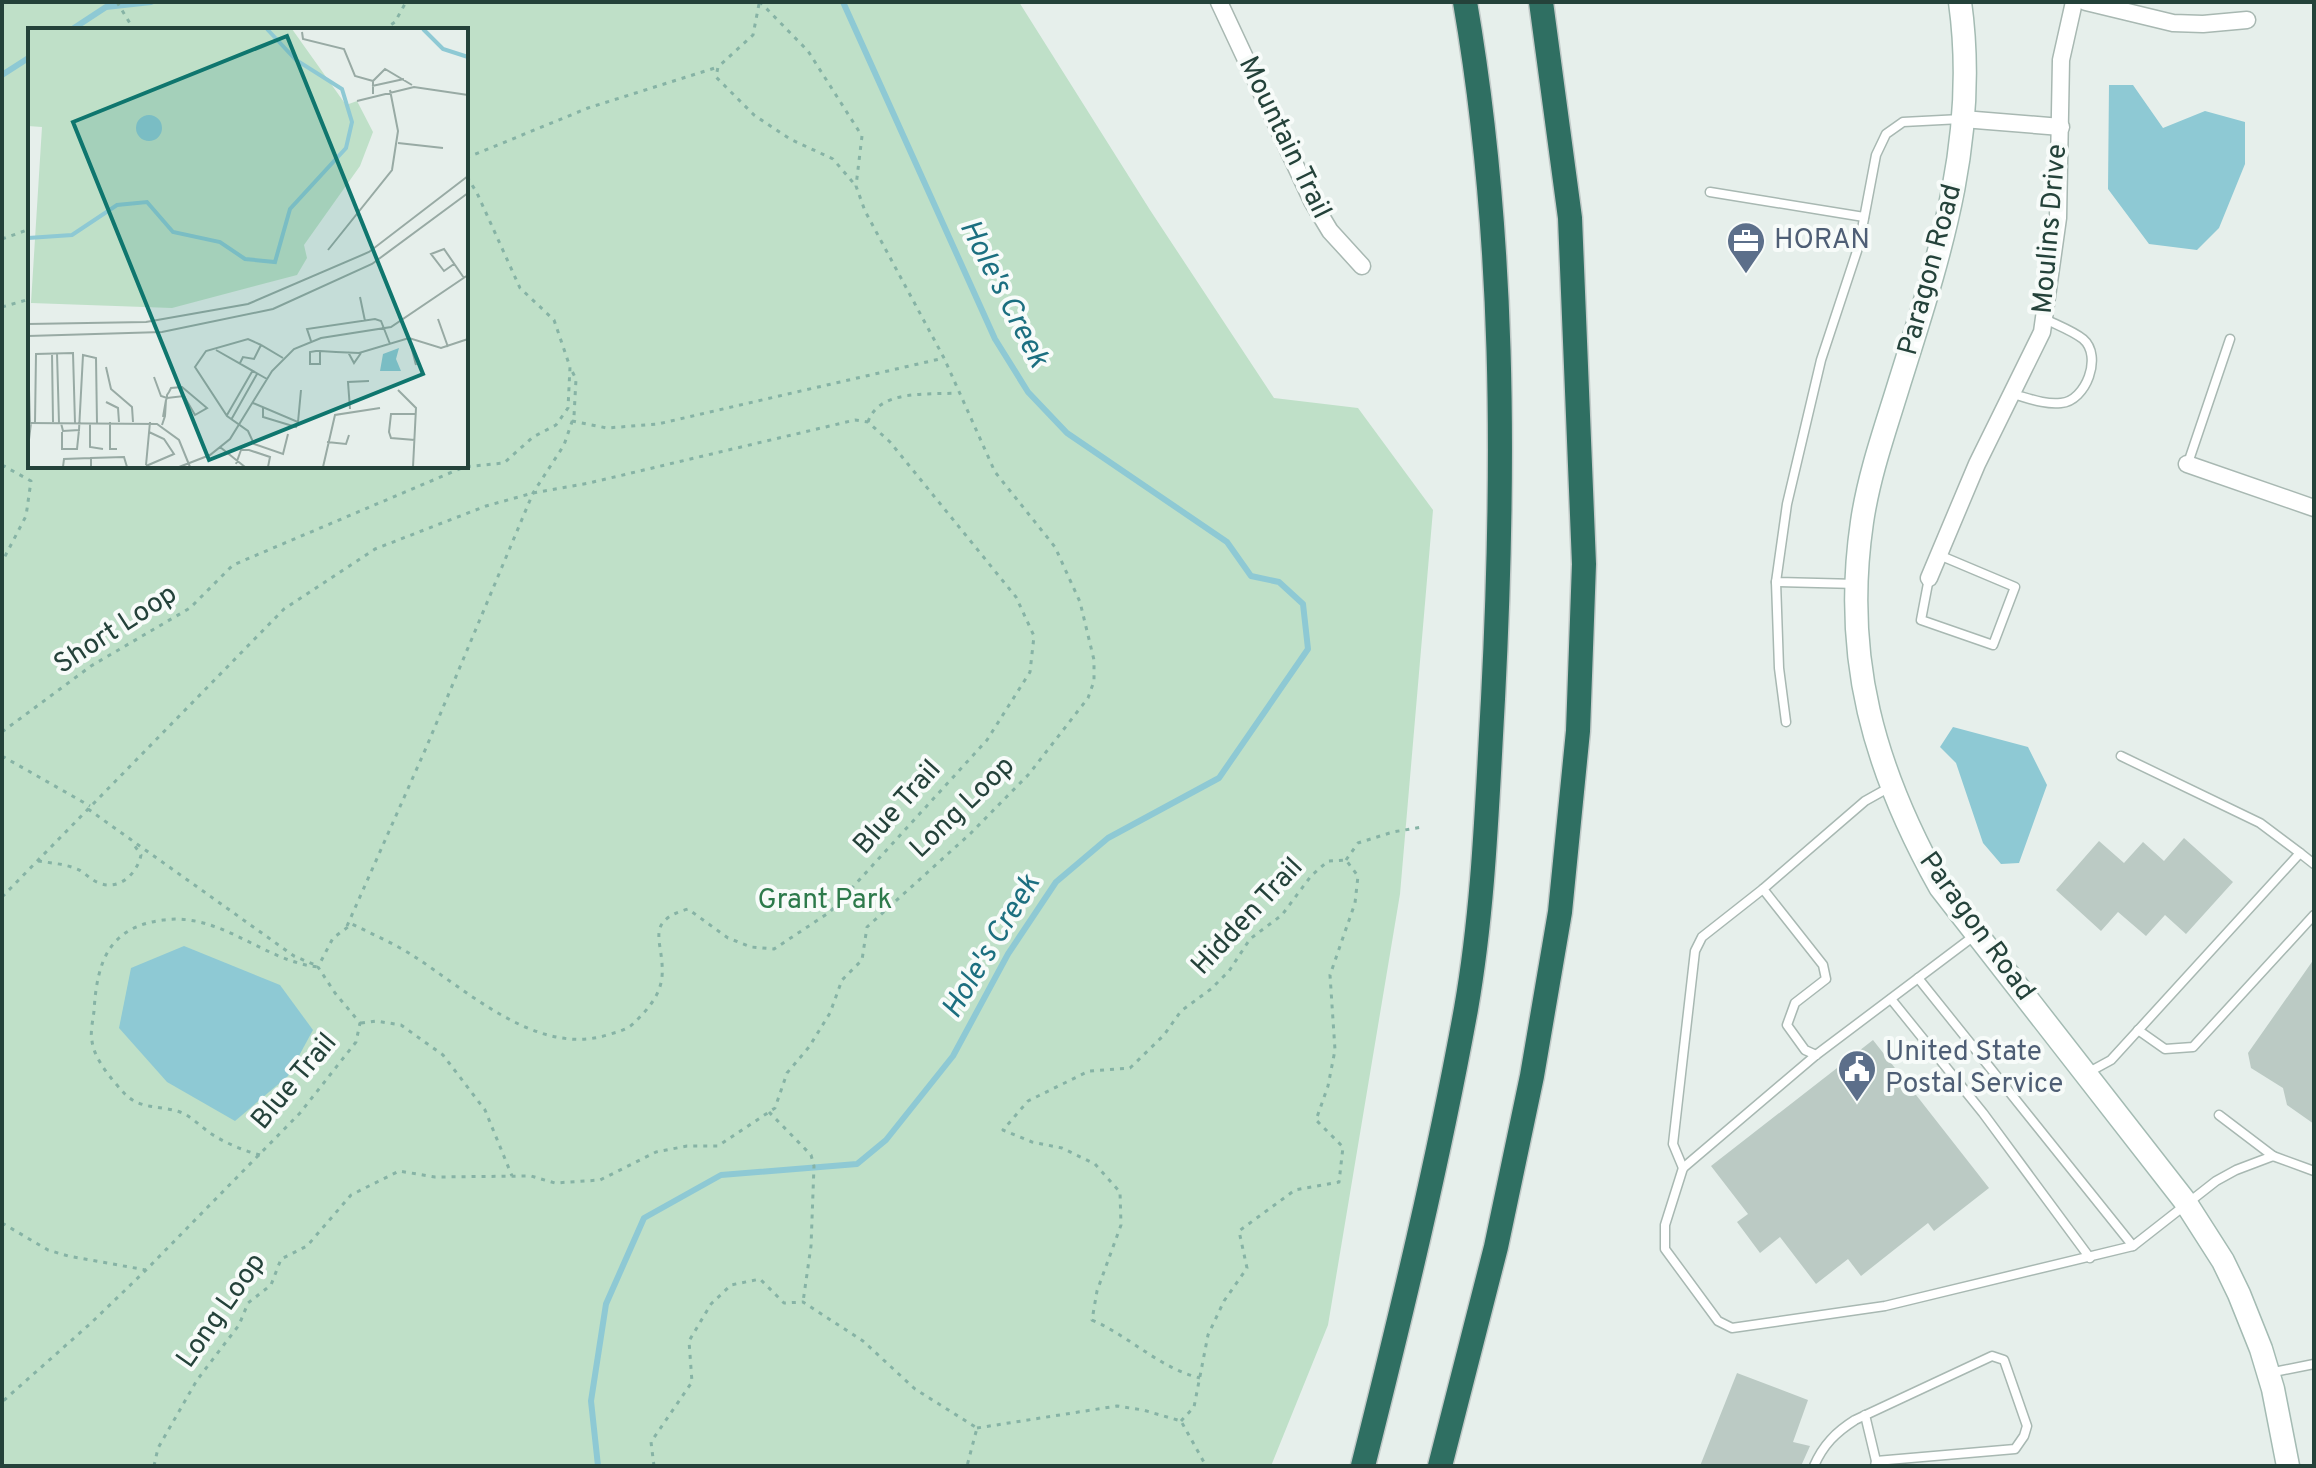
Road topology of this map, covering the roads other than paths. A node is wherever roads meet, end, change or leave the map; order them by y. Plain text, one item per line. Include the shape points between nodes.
1 (1219, 2) edge
2 (1465, 2) edge
3 (1541, 2) edge
4 (1960, 2) edge
5 (2074, 2) edge
6 (2086, 2) edge
7 (2247, 20) dead end
8 (1963, 119) junction
9 (2061, 127) junction
10 (1710, 192) dead end
11 (1864, 217) junction
12 (1362, 266) dead end
13 (2044, 319) junction
14 (2230, 339) dead end
15 (2012, 394) junction
16 (2187, 464) joint
17 (2314, 508) edge
18 (1938, 554) junction
19 (1929, 578) joint
20 (1776, 582) junction
21 (1858, 584) junction
22 (1786, 722) dead end
23 (2121, 756) dead end
24 (1890, 787) junction
25 (2300, 853) junction
26 (2314, 864) edge
27 (1763, 889) junction
28 (2314, 915) edge
29 (1976, 935) junction
30 (1918, 978) junction
31 (1891, 999) junction
32 (2138, 1030) junction
33 (1816, 1055) junction
34 (2085, 1075) junction
35 (2219, 1115) dead end
36 (2273, 1156) junction
37 (1683, 1168) junction
38 (2314, 1171) edge
39 (2186, 1204) junction
40 (2133, 1246) junction
41 (2090, 1258) junction
42 (2314, 1364) edge
43 (2268, 1373) junction
44 (1865, 1415) junction
45 (1876, 1463) edge
46 (1363, 1466) edge
47 (1440, 1466) edge
48 (1814, 1466) edge
49 (2288, 1466) edge

1 - 12 street, Mountain Trail via 1312,201 1330,231
2 - 46 highway via 1489,168 1501,413 1499,587 1485,868 1466,1008 1413,1264
3 - 47 highway via 1570,218 1584,564 1578,731 1560,912 1532,1076 1496,1247
4 - 8 street, Paragon Road
5 - 9 street, Moulins Drive via 2061,60
6 - 7 street via 2173,23
8 - 9 street
8 - 11 lane via 1903,122 1886,134 1876,155
8 - 21 street, Paragon Road via 1954,195 1866,503
9 - 13 street, Moulins Drive via 2058,218
10 - 11 lane
11 - 20 lane via 1821,360 1787,504
13 - 15 street, Moulins Drive
13 - 15 lane via 2084,340 2093,365 2076,396 2064,403
14 - 16 lane
15 - 18 street, Moulins Drive
16 - 17 street
18 - 19 street, Moulins Drive
18 - 19 lane via 2015,587 1993,645 1921,620
20 - 21 lane
20 - 22 lane
21 - 24 street, Paragon Road via 1860,671
23 - 25 lane via 2260,823
24 - 27 lane via 1865,801
24 - 29 street, Paragon Road via 1940,887
25 - 26 lane
25 - 32 lane
27 - 33 lane via 1823,965 1826,979 1795,1003 1787,1025 1805,1050
27 - 37 lane via 1702,937 1695,951 1673,1144
28 - 32 lane via 2193,1047 2165,1049
29 - 30 lane
29 - 34 street, Paragon Road
30 - 31 lane
30 - 40 lane
31 - 33 lane
31 - 41 lane
32 - 34 lane via 2111,1060
33 - 37 lane
34 - 39 street, Paragon Road
35 - 36 lane
36 - 38 lane
36 - 39 lane via 2236,1170
37 - 41 lane via 1665,1225 1665,1249 1718,1321 1732,1328 1885,1306
39 - 40 lane
39 - 43 street, Paragon Road via 2234,1283
40 - 41 lane
42 - 43 lane
43 - 49 street, Paragon Road
44 - 45 lane
44 - 45 lane via 1992,1356 2004,1360 2027,1426 2015,1449
44 - 48 lane via 1837,1431

